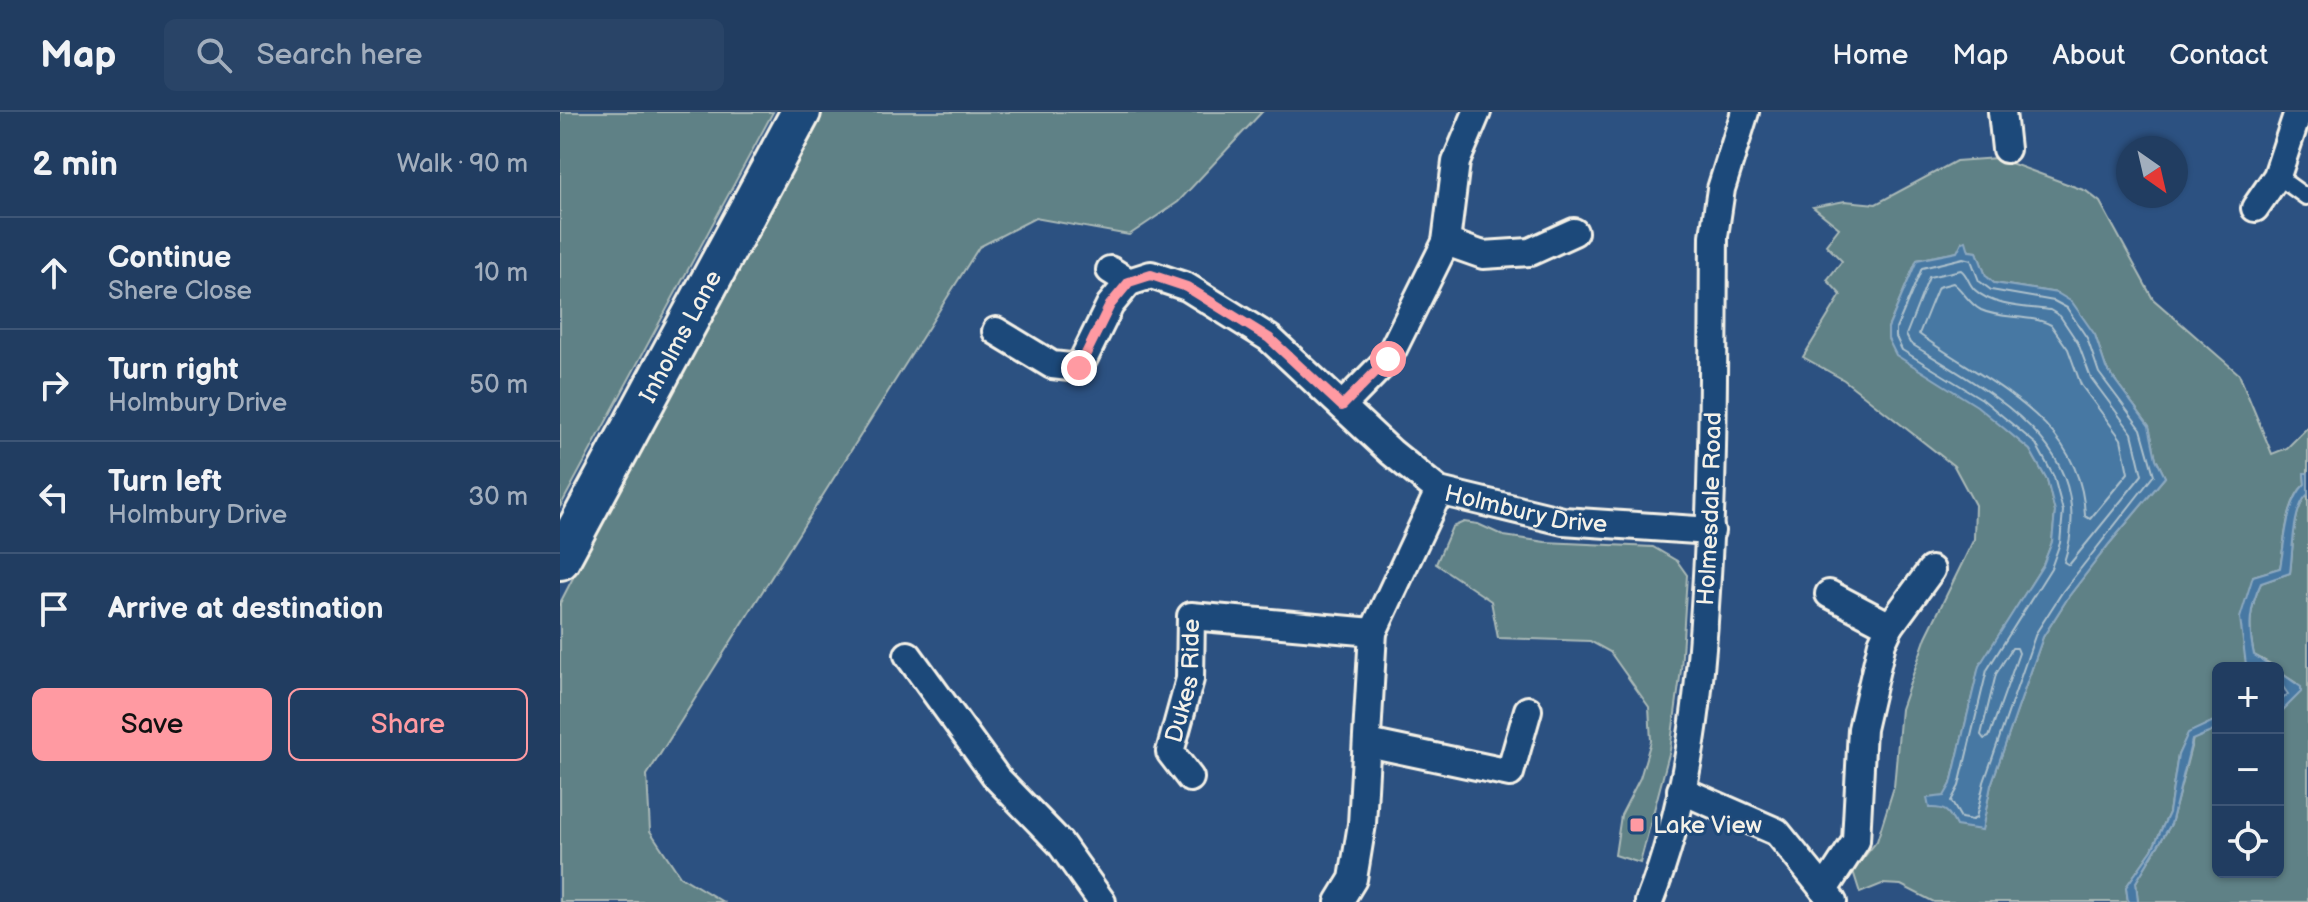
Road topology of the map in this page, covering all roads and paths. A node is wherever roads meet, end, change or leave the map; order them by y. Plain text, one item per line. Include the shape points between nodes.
1 (1477, 112) edge
2 (1745, 112) edge
3 (2002, 112) edge
4 (2298, 112) edge
5 (796, 121) edge
6 (2006, 149) dead end
7 (2277, 176) junction
8 (2306, 197) dead end
9 (2255, 208) dead end
10 (1574, 232) dead end
11 (1446, 242) junction
12 (996, 331) dead end
13 (1342, 406) junction
14 (1439, 491) junction
15 (1711, 531) junction
16 (560, 560) edge
17 (1931, 570) dead end
18 (1829, 594) dead end
19 (1890, 626) junction
20 (1373, 632) junction
21 (908, 655) dead end
22 (1528, 710) dead end
23 (1368, 743) junction
24 (1190, 778) dead end
25 (1681, 790) junction
26 (1829, 896) edge
27 (1102, 902) edge
28 (1339, 902) edge
29 (1649, 902) edge

1 - 11 street via 1456,162
2 - 15 street, Holmesdale Road via 1721,189 1714,236
3 - 6 street
4 - 7 street
5 - 16 street, Inholms Lane
7 - 8 lane
7 - 9 street
10 - 11 street via 1530,252 1483,255
11 - 13 street via 1388,359
12 - 13 street, Holmbury Drive via 1052,365 1079,368 1119,276 1151,275 1187,287 1269,338
13 - 14 street, Holmbury Drive
14 - 15 street, Holmbury Drive via 1563,521
14 - 20 street
15 - 25 street, Holmesdale Road via 1700,685
17 - 19 street
18 - 19 street
19 - 26 street via 1862,729 1856,841
20 - 23 street
20 - 24 street, Dukes Ride via 1191,616 1190,679 1170,752
21 - 27 street via 997,778 1060,843
22 - 23 street via 1510,773
23 - 28 street via 1353,879
25 - 26 street via 1777,832
25 - 29 street, Holmesdale Road

